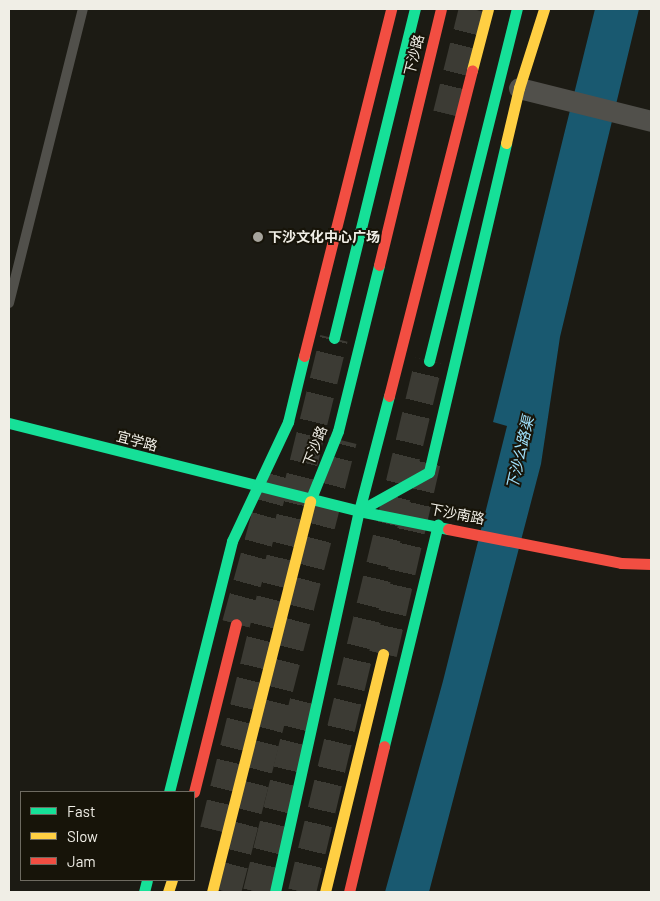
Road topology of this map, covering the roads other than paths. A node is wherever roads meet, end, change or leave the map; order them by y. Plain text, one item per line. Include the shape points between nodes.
1 (83, 9) edge
2 (391, 9) edge
3 (415, 9) edge
4 (441, 9) edge
5 (488, 9) edge
6 (517, 9) edge
7 (544, 9) edge
8 (519, 88) junction
9 (651, 121) edge
10 (9, 303) edge
11 (334, 338) tunnel mouth
12 (429, 361) tunnel mouth
13 (9, 423) edge
14 (258, 488) junction
15 (310, 500) junction
16 (359, 511) junction
17 (438, 525) junction
18 (651, 564) edge
19 (236, 624) tunnel mouth
20 (383, 654) tunnel mouth
21 (169, 791) edge
22 (194, 791) edge
23 (212, 892) edge
24 (275, 892) edge
25 (325, 892) edge
26 (349, 892) edge

1 - 10 lane
2 - 14 main road via 288,422
3 - 11 main road
4 - 15 main road, 下沙路 via 338,431
5 - 16 main road
6 - 12 main road
7 - 8 main road
8 - 9 street
8 - 16 main road via 428,472
13 - 14 main road, 宜学路
14 - 15 main road, 下沙南路
14 - 21 main road via 232,541
15 - 16 main road, 下沙南路
15 - 23 main road, 下沙路
16 - 17 main road, 下沙南路
16 - 24 main road
17 - 18 main road, 下沙南路 via 621,563
17 - 26 main road
19 - 22 main road
20 - 25 main road

